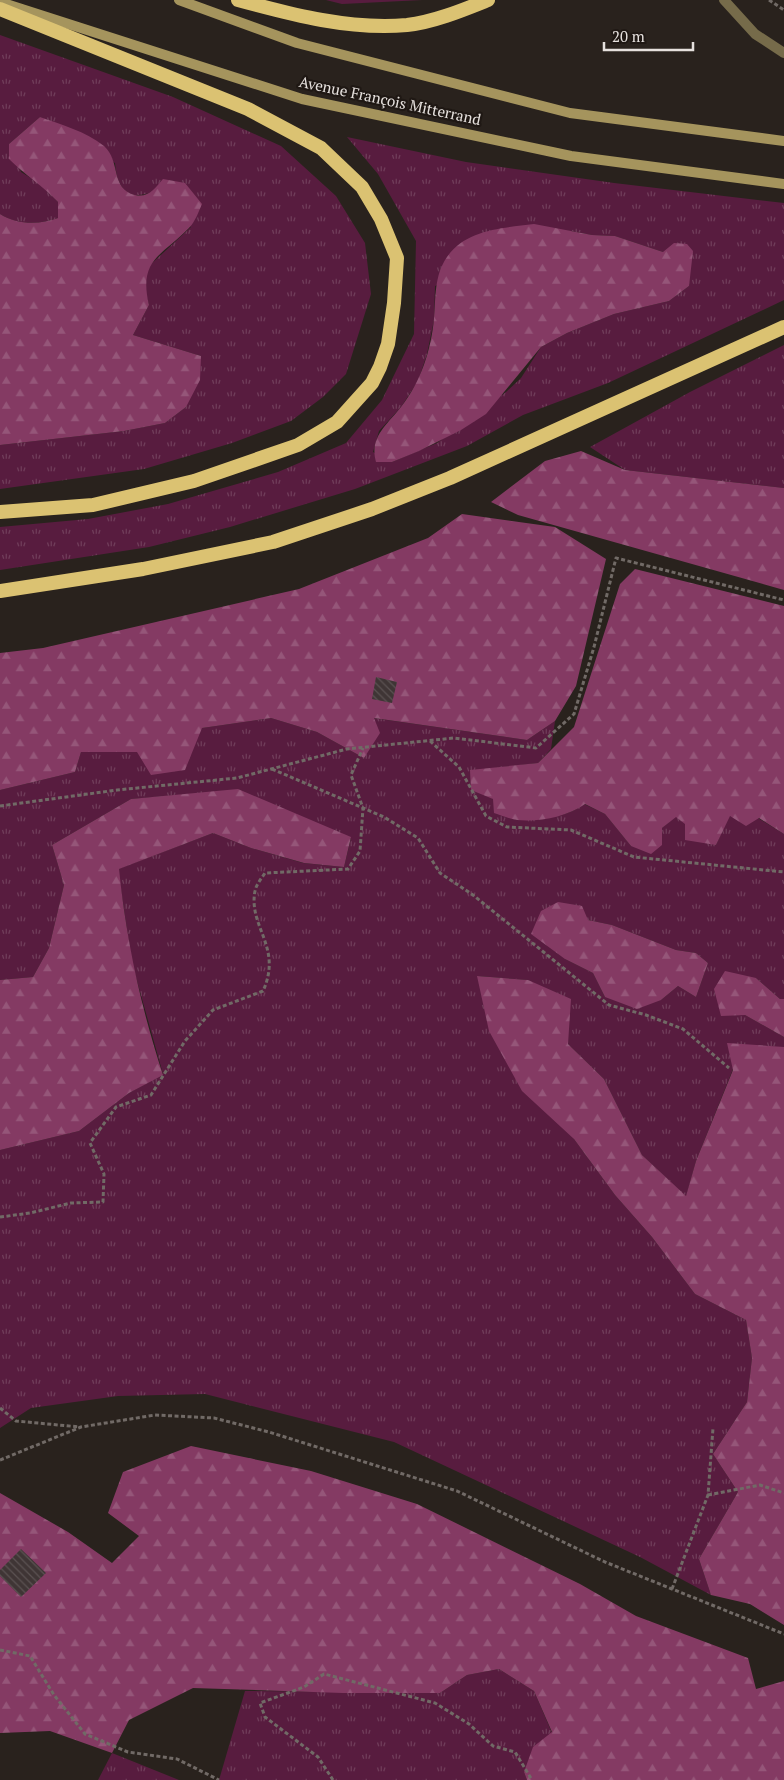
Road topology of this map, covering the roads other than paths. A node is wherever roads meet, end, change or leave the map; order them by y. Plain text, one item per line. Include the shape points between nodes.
1 (179, 0) edge
2 (238, 0) edge
3 (488, 0) edge
4 (724, 0) edge
5 (0, 2) edge
6 (0, 9) edge
7 (784, 53) edge
8 (784, 141) edge
9 (784, 184) edge
10 (784, 327) edge
11 (0, 512) edge
12 (0, 590) edge

1 - 8 main road, Avenue François Mitterrand via 297,43 570,113
2 - 3 highway via 362,27 409,25
4 - 7 street via 755,34
5 - 9 main road, Avenue François Mitterrand via 302,98 572,156
6 - 11 highway via 248,109 321,148 362,187 397,258 389,336 380,367 372,383 337,422 298,445 194,481 93,505
10 - 12 highway via 450,478 291,536 143,569

